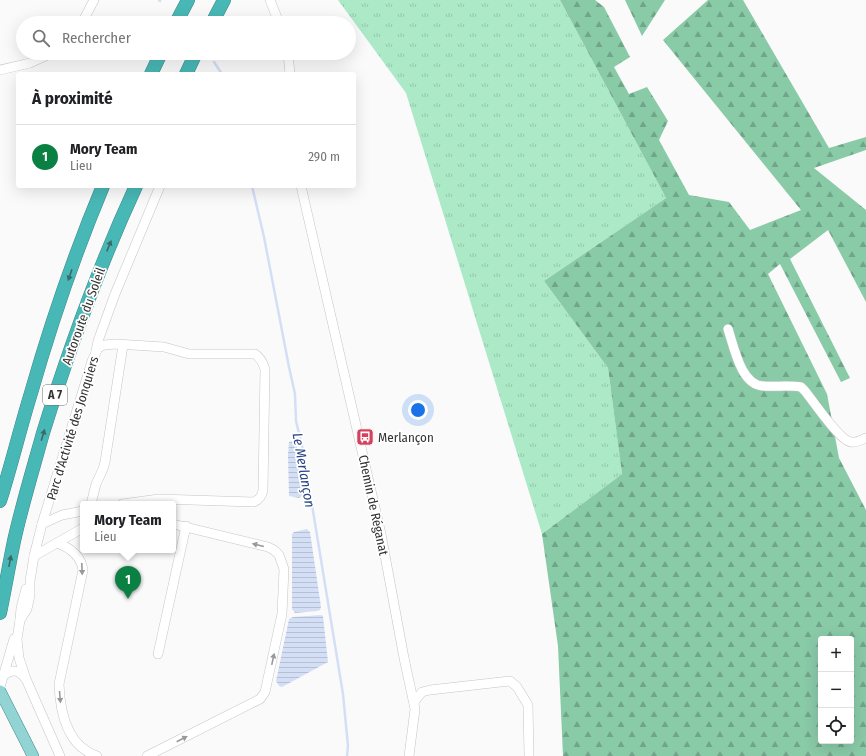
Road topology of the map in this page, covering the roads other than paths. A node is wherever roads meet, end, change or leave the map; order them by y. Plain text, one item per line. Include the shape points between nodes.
1 (94, 0) edge
2 (188, 0) edge
3 (224, 0) edge
4 (270, 0) edge
5 (86, 16) edge
6 (180, 16) edge
7 (216, 16) edge
8 (276, 16) edge
9 (37, 60) edge
10 (158, 60) edge
11 (193, 60) edge
12 (289, 60) edge
13 (0, 70) edge
14 (152, 72) edge
15 (187, 72) edge
16 (290, 72) edge
17 (102, 188) edge
18 (135, 188) edge
19 (159, 188) edge
20 (301, 188) edge
21 (728, 329) dead end
22 (123, 345) junction
23 (96, 351) junction
24 (866, 438) edge
25 (92, 501) edge
26 (144, 501) edge
27 (0, 502) edge
28 (80, 512) edge
29 (42, 524) junction
30 (176, 524) edge
31 (186, 526) junction
32 (80, 529) edge
33 (58, 543) junction
34 (34, 556) junction
35 (0, 613) edge
36 (20, 623) junction
37 (158, 654) dead end
38 (3, 676) junction
39 (26, 679) junction
40 (0, 687) edge
41 (3, 696) edge
42 (414, 702) junction
43 (33, 756) edge
44 (60, 756) edge
45 (97, 756) edge
46 (147, 756) edge
47 (409, 756) edge
48 (529, 756) edge

1 - 5 street
2 - 6 highway
3 - 7 highway
4 - 8 street
9 - 13 street
10 - 14 highway
11 - 15 highway
12 - 16 street
17 -> 27 highway, Autoroute du Soleil / A 7 via 53,324
35 -> 18 highway, Autoroute du Soleil / A 7 via 14,541 57,388 88,298
19 - 23 street via 115,294
20 - 42 street, Chemin de Réganat via 382,534
21 - 24 street via 742,370 754,384 800,387 846,441
22 - 23 street, Parc d'Activité des Jonquiers via 104,345
22 - 25 street via 105,462
22 - 26 street, Parc d'Activité des Jonquiers via 164,347 189,354 255,354 260,357 265,369 263,495 254,502 159,499
23 - 29 street, Parc d'Activité des Jonquiers
28 - 29 street, Parc d'Activité des Jonquiers via 62,515
29 - 34 street, Parc d'Activité des Jonquiers
30 - 31 street
31 - 37 street
46 -> 31 street via 260,699 265,692 282,614 284,569 279,555 274,550
32 - 33 street
33 - 34 street
33 -> 45 street via 80,558 83,570 59,684 59,698 62,714 77,745
34 - 36 street, Parc d'Activité des Jonquiers via 30,595
36 - 38 street
36 - 39 street, Parc d'Activité des Jonquiers via 17,647
38 - 39 street via 15,670
38 - 40 street
39 - 44 street, Parc d'Activité des Jonquiers
41 - 43 main road
42 - 47 street, Chemin de Réganat via 416,709
42 - 48 street via 422,692 430,690 510,681 528,705

